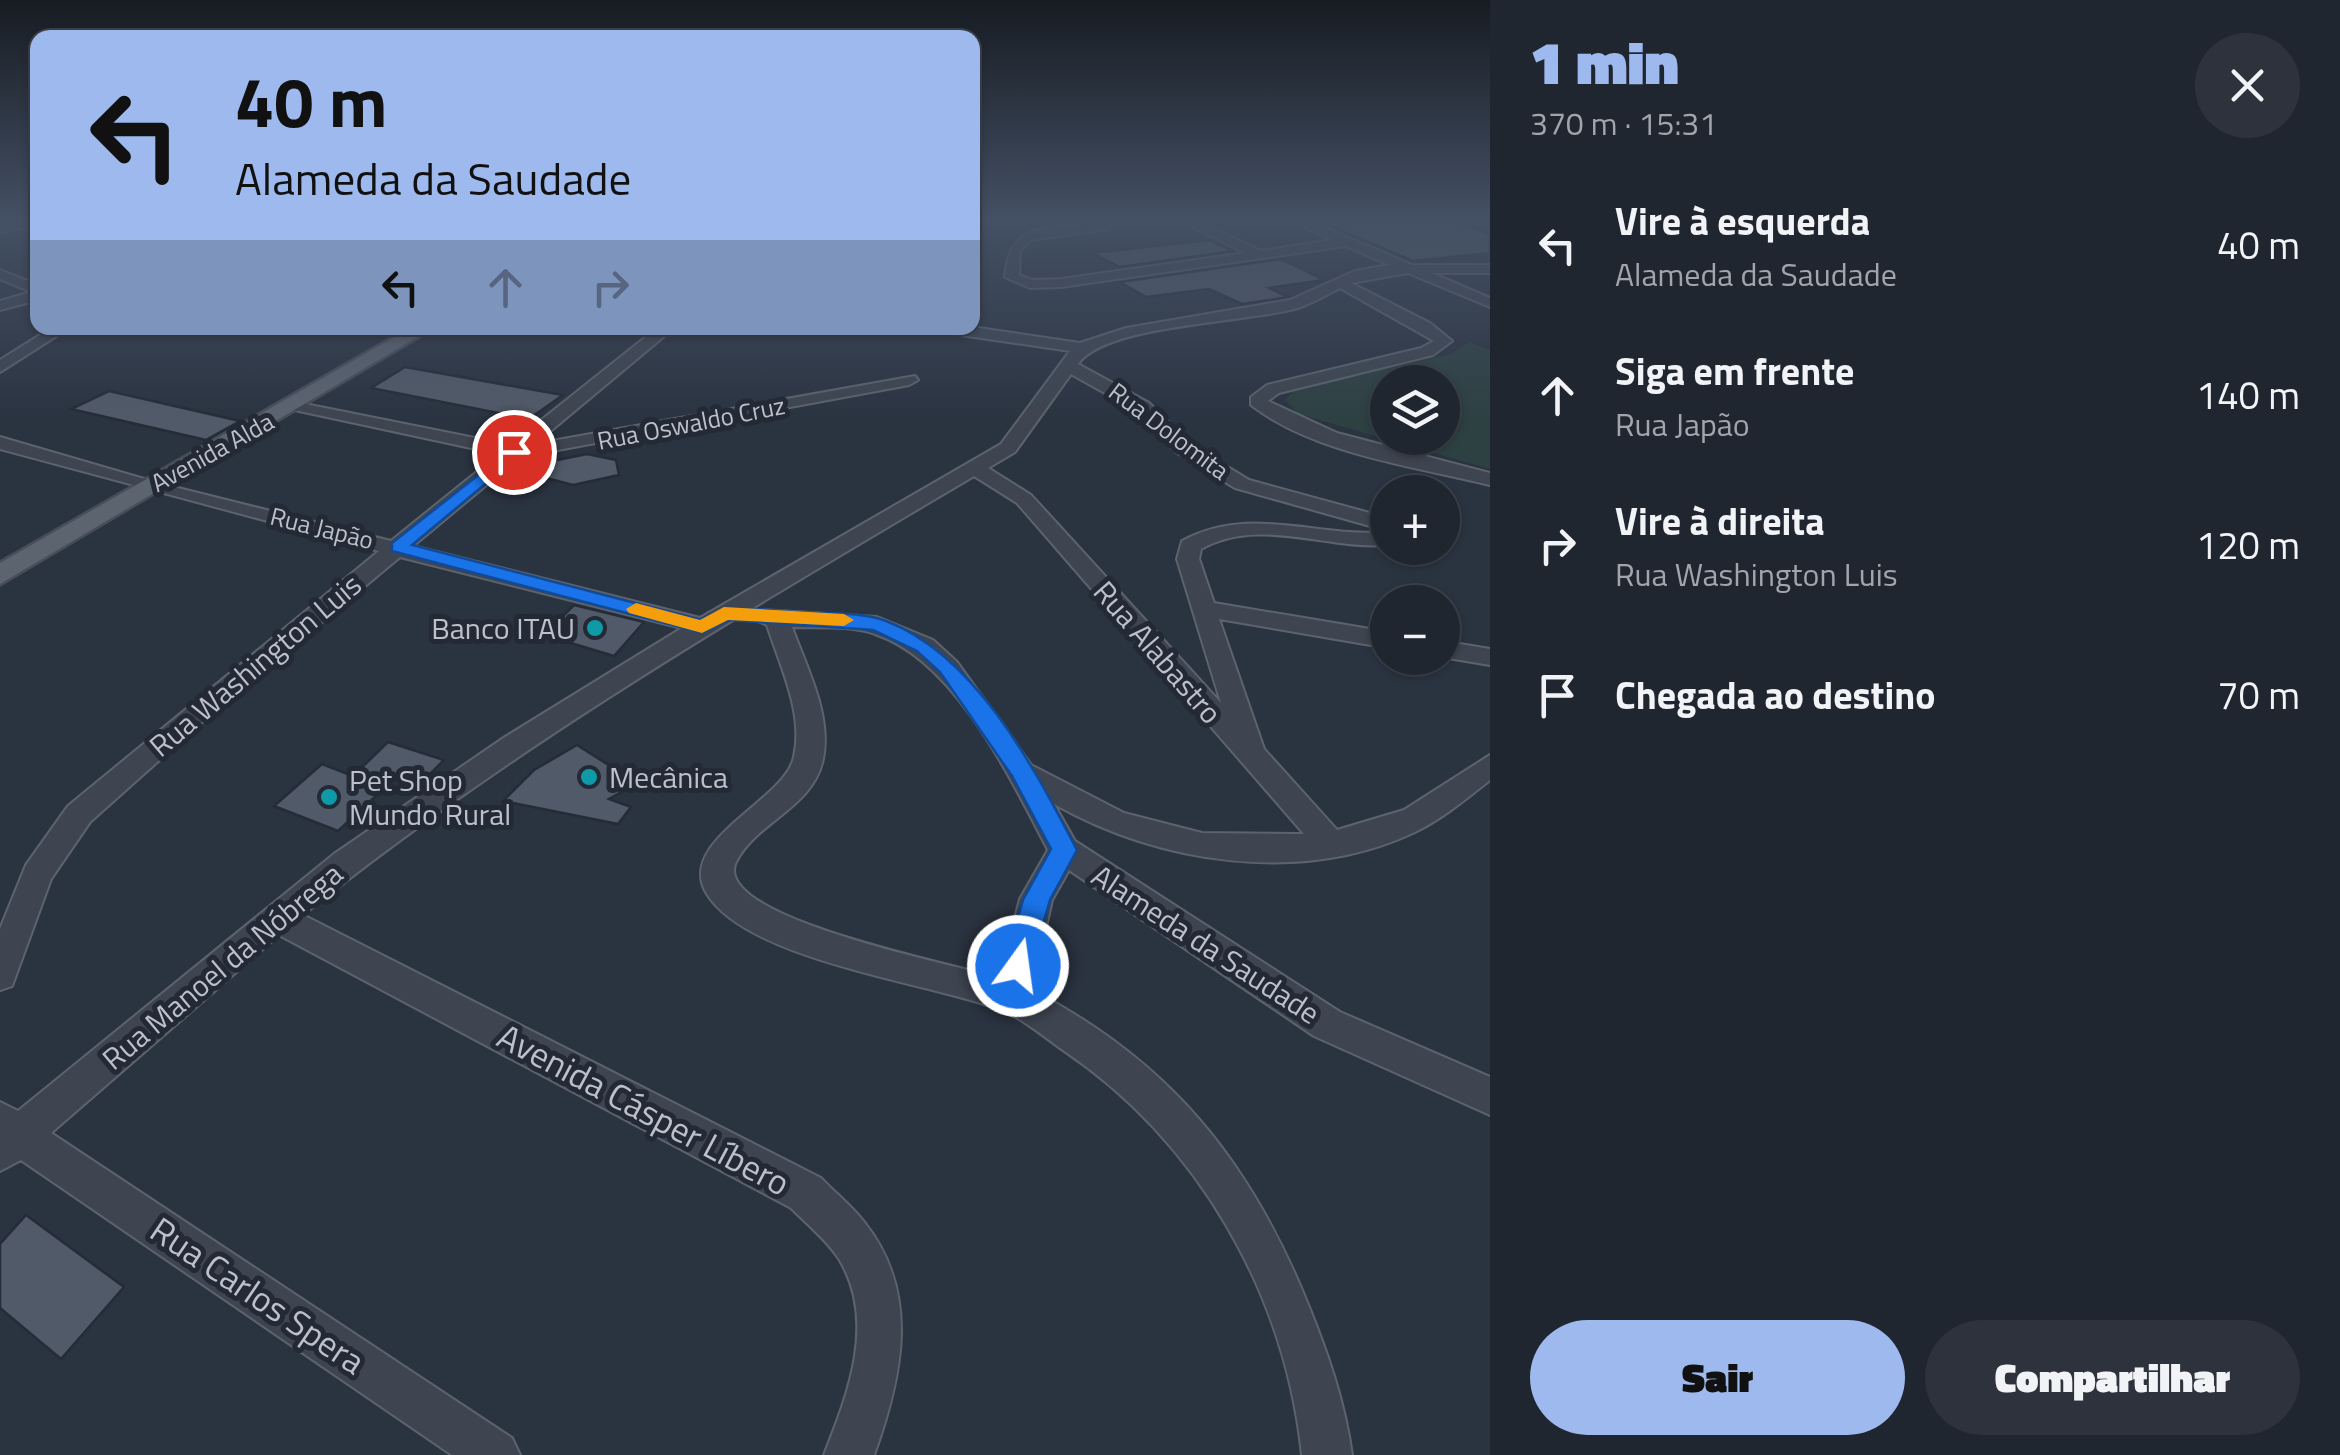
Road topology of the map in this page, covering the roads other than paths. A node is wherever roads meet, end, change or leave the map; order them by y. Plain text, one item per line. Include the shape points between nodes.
1 (1337, 286) edge
2 (1346, 286) edge
3 (1451, 286) edge
4 (30, 296) edge
5 (1490, 303) edge
6 (0, 306) edge
7 (50, 335) edge
8 (411, 335) edge
9 (657, 335) edge
10 (979, 335) edge
11 (1074, 356) junction
12 (0, 367) edge
13 (910, 380) dead end
14 (296, 405) junction
15 (0, 442) edge
16 (1008, 448) junction
17 (514, 452) junction
18 (976, 470) junction
19 (1490, 479) edge
20 (151, 486) junction
21 (1024, 499) junction
22 (1370, 520) edge
23 (1370, 539) edge
24 (398, 547) junction
25 (0, 576) edge
26 (1205, 609) junction
27 (776, 619) junction
28 (714, 620) junction
29 (1370, 637) edge
30 (1460, 652) edge
31 (1490, 657) edge
32 (1254, 760) junction
33 (1490, 765) edge
34 (1022, 772) junction
35 (1331, 844) junction
36 (1064, 850) junction
37 (276, 917) junction
38 (0, 975) edge
39 (1012, 998) junction
40 (1436, 1070) junction
41 (1490, 1078) edge
42 (1490, 1096) edge
43 (7, 1136) edge
44 (495, 1455) edge
45 (849, 1455) edge
46 (1327, 1455) edge

1 - 11 street via 1294,304 1126,333
2 - 19 street via 1444,341 1427,352 1273,389 1257,401 1303,427
3 - 5 street
4 - 6 street
7 - 12 street
8 - 14 main road, Avenida Alda
9 - 17 street, Rua Washington Luis
10 - 11 street
11 - 16 street, Rua Manoel da Nóbrega
11 - 22 street, Rua Dolomita via 1183,448 1242,484
13 - 17 street, Rua Oswaldo Cruz
14 - 17 street, Rua Oswaldo Cruz
14 - 20 main road, Avenida Alda
15 - 20 street, Rua Japão
16 - 18 street, Rua Manoel da Nóbrega
16 - 21 street
17 - 24 street, Rua Washington Luis
18 - 21 street, Rua Alabastro
18 - 28 street, Rua Manoel da Nóbrega
20 - 24 street, Rua Japão
20 - 25 main road, Avenida Alda
21 - 32 street, Rua Alabastro
23 - 26 street, Rua Dolomita via 1252,526 1206,534 1190,546 1188,560
24 - 28 street, Rua Japão
24 - 38 street, Rua Washington Luis via 79,814 37,874
26 - 29 street
26 - 32 street, Rua Dolomita
27 - 28 street, Alameda da Saudade
27 - 34 street, Alameda da Saudade via 877,624 924,646 948,668
27 - 39 street via 810,730 811,756 782,801 723,854 718,885 747,914 782,929
28 - 37 street, Rua Manoel da Nóbrega via 515,744
30 - 31 street
32 - 35 street, Rua Alabastro
33 - 35 street via 1388,831
34 - 35 street via 1085,810 1150,835 1284,851
34 - 36 street, Alameda da Saudade
36 - 39 street via 1036,900
36 - 40 street, Alameda da Saudade via 1314,1016
37 - 43 street, Rua Manoel da Nóbrega
37 - 45 street, Avenida Cásper Líbero via 806,1194 855,1244 878,1293 883,1351
39 - 46 street via 1108,1056 1208,1152 1275,1274 1302,1347
40 - 41 street, Alameda da Saudade
40 - 42 street, Alameda da Saudade
43 - 44 street, Rua Carlos Spera

